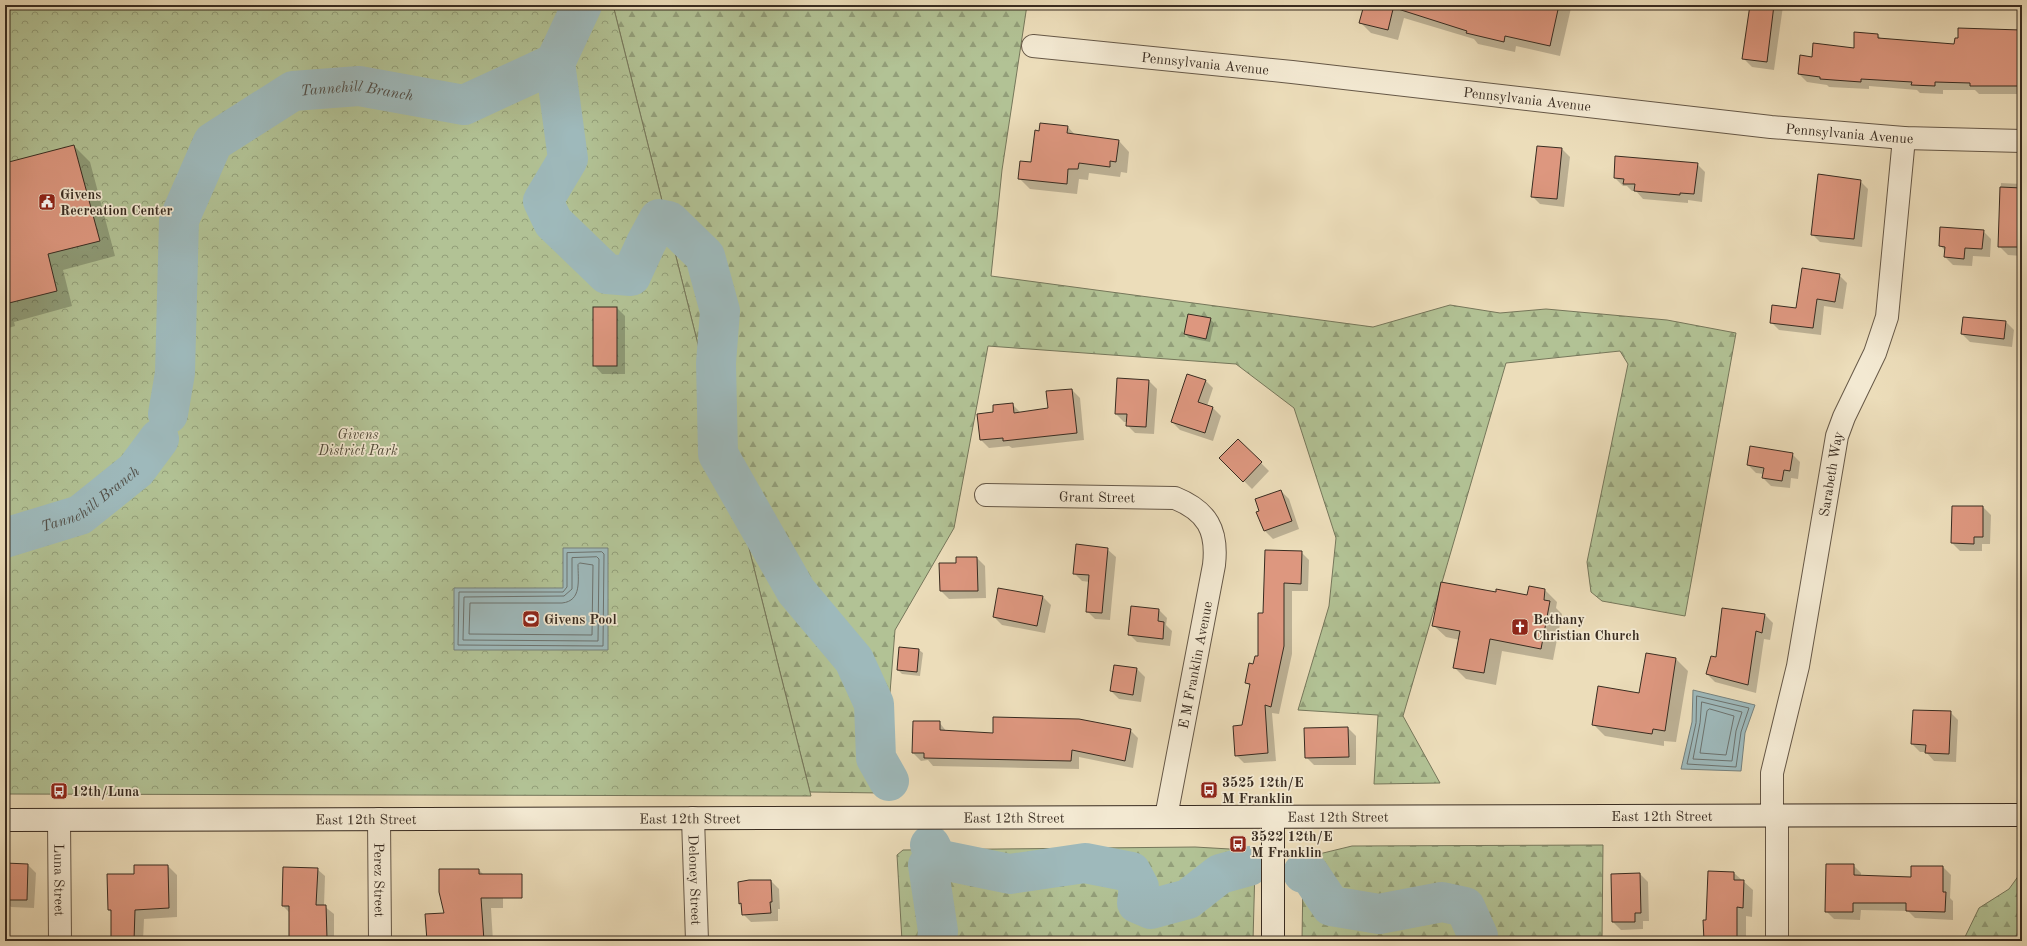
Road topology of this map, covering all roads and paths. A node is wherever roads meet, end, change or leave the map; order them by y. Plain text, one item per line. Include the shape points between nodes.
1 (1033, 46) dead end
2 (1904, 138) junction
3 (2022, 141) edge
4 (986, 495) dead end
5 (1203, 516) joint
6 (2022, 815) edge
7 (1774, 816) junction
8 (1166, 817) junction
9 (1273, 817) junction
10 (693, 818) junction
11 (379, 819) junction
12 (5, 820) edge
13 (59, 820) junction
14 (60, 941) edge
15 (380, 941) edge
16 (697, 941) edge
17 (1273, 941) edge
18 (1777, 941) edge

1 - 2 street, Pennsylvania Avenue via 1285,71 1763,126
2 - 3 street, Pennsylvania Avenue
2 - 7 street, Sarabeth Way via 1887,317 1875,353 1837,436 1798,666 1772,773
4 - 5 street, Grant Street via 1174,498 1187,503
5 - 8 street, E M Franklin Avenue via 1211,527 1214,538 1214,565
6 - 7 street, East 12th Street
7 - 9 street, East 12th Street
7 - 18 street, Sarabeth Way
8 - 9 street, East 12th Street
8 - 10 street, East 12th Street
9 - 17 street
10 - 11 street, East 12th Street
10 - 16 street, Deloney Street
11 - 13 street, East 12th Street
11 - 15 street, Perez Street
12 - 13 street, East 12th Street
13 - 14 street, Luna Street

